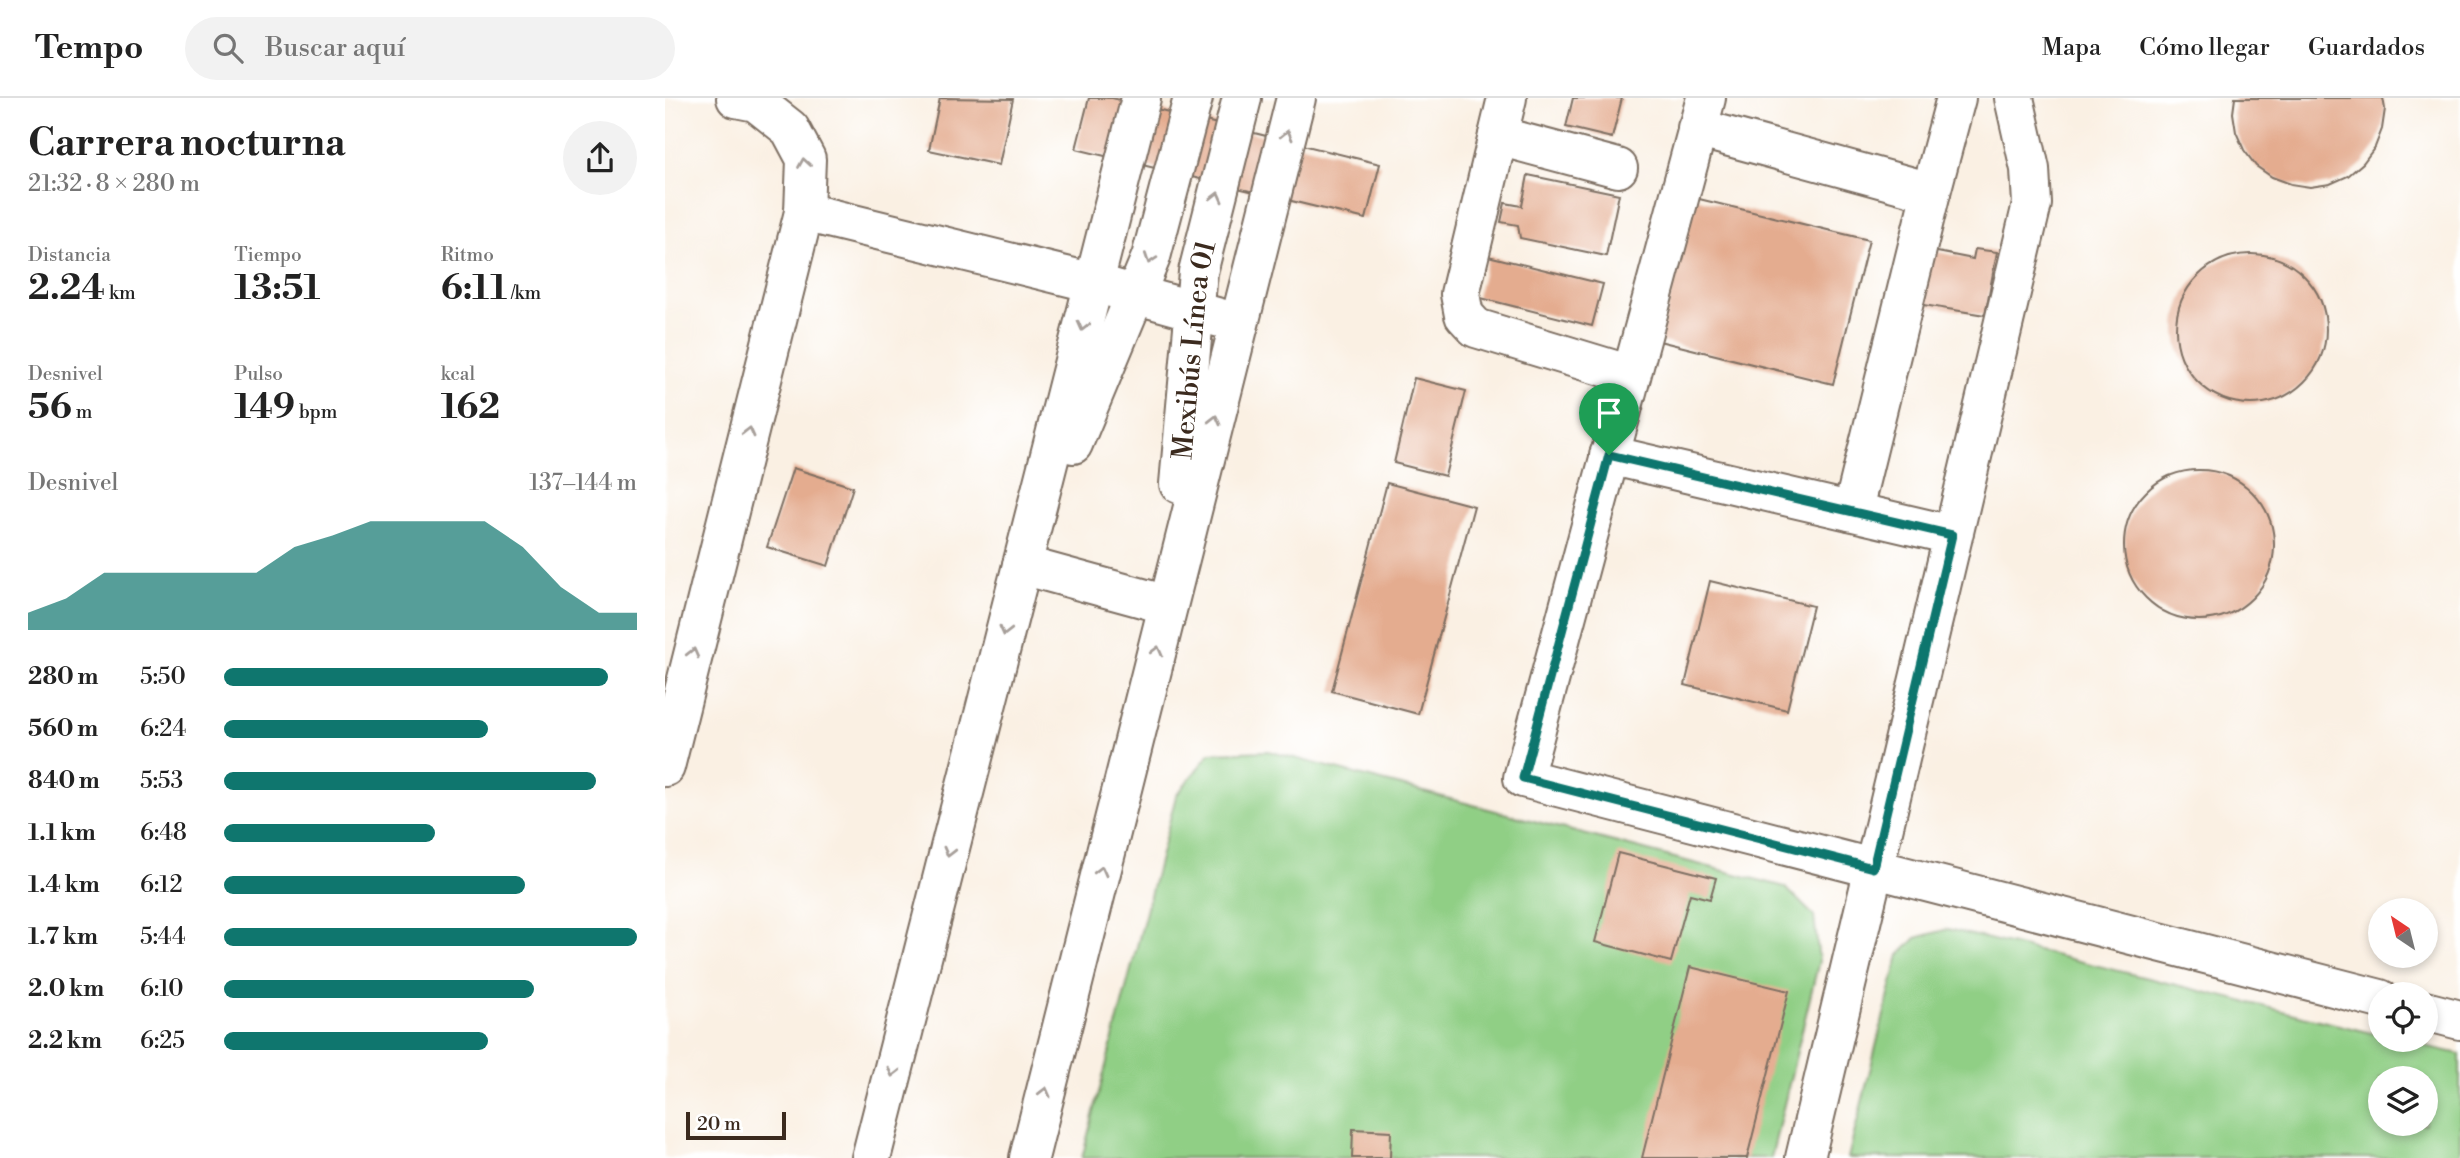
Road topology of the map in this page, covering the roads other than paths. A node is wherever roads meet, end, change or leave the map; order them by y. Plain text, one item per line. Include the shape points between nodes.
1 (736, 98) edge
2 (1141, 98) edge
3 (1193, 98) edge
4 (1242, 98) edge
5 (1296, 98) edge
6 (1507, 98) edge
7 (1956, 98) edge
8 (2014, 98) edge
9 (1702, 113) edge
10 (1498, 136) junction
11 (1618, 168) dead end
12 (1931, 192) junction
13 (804, 212) junction
14 (1094, 283) junction
15 (1136, 295) junction
16 (1195, 311) junction
17 (1239, 323) junction
18 (1631, 375) junction
19 (1609, 455) junction
20 (1850, 511) junction
21 (1952, 535) junction
22 (1022, 565) junction
23 (1168, 605) junction
24 (665, 767) edge
25 (1873, 868) junction
26 (2368, 996) edge
27 (2438, 1014) edge
28 (2460, 1020) edge
29 (871, 1158) edge
30 (1028, 1158) edge
31 (1805, 1158) edge

13 -> 1 street via 806,159 790,129 756,103
2 - 14 street
3 -> 15 street, Mexibús Línea 01 via 1151,257
16 -> 4 street, Mexibús Línea 01 via 1198,272
17 -> 5 street
6 - 10 street
7 - 12 street
8 - 21 street via 2030,169 2032,204
9 - 12 street
9 - 18 street
10 - 11 street
10 - 18 street via 1460,294 1464,315 1476,328
12 - 20 street
13 - 14 street
24 -> 13 street
14 - 15 street
14 -> 22 street
15 - 16 street
15 - 22 street, Mexibús Línea 01
16 - 17 street
16 - 23 street, Mexibús Línea 01
23 -> 17 street
18 - 19 street
19 - 20 street
19 - 25 street via 1523,778
20 - 21 street
21 - 25 street
22 - 23 street
22 -> 29 street
30 -> 23 street
25 - 26 street
25 - 31 street
27 - 28 street

